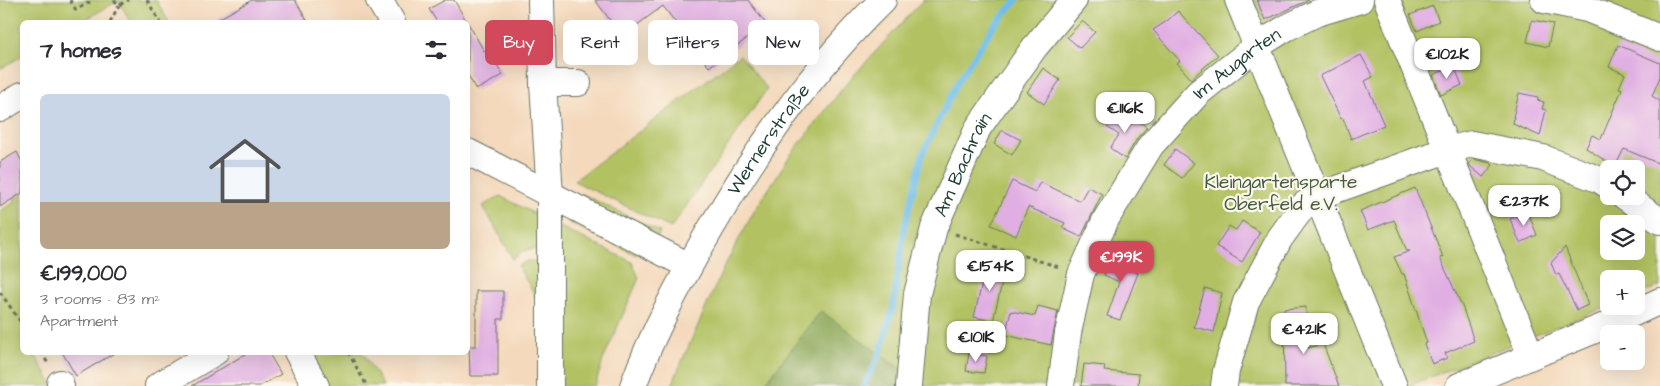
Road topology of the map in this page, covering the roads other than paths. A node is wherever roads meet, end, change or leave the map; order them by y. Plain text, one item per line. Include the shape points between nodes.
1 (379, 0) edge
2 (541, 0) edge
3 (883, 0) edge
4 (1074, 0) edge
5 (1238, 0) edge
6 (1360, 0) edge
7 (1387, 0) edge
8 (1544, 0) edge
9 (391, 20) edge
10 (1660, 38) edge
11 (1257, 46) junction
12 (543, 83) junction
13 (578, 83) dead end
14 (20, 96) edge
15 (0, 109) edge
16 (1447, 150) junction
17 (470, 153) edge
18 (1600, 180) edge
19 (550, 195) junction
20 (1318, 196) junction
21 (1637, 205) edge
22 (1660, 221) edge
23 (689, 266) junction
24 (1658, 308) edge
25 (210, 355) edge
26 (299, 355) edge
27 (1531, 356) junction
28 (1496, 378) edge
29 (158, 386) edge
30 (316, 386) edge
31 (550, 386) edge
32 (633, 386) edge
33 (909, 386) edge
34 (1061, 386) edge
35 (1224, 386) edge
36 (1394, 386) edge
37 (1459, 386) edge

1 - 9 street
2 - 12 street
3 - 23 street, Wernerstraße via 793,102 734,189
4 - 33 street, Am Bachrain via 1034,48 978,128 934,228 917,294
5 - 11 street
6 - 11 street, Im Augarten via 1317,13
7 - 16 street
8 - 10 street via 1587,8
11 - 20 street
11 - 34 street, Im Augarten via 1198,93 1151,145 1106,219 1081,274 1068,332
12 - 13 street
12 - 19 street
14 - 15 street
16 - 18 street via 1472,144 1543,158
16 - 20 street
16 - 27 street
17 - 19 street
19 - 23 street
19 - 31 street
20 - 35 street via 1304,205 1280,238 1246,302
20 - 36 street
21 - 22 street
23 - 32 street, Wernerstraße via 647,348
24 - 27 street
25 - 29 street
26 - 30 street
27 - 28 street
28 - 37 street

